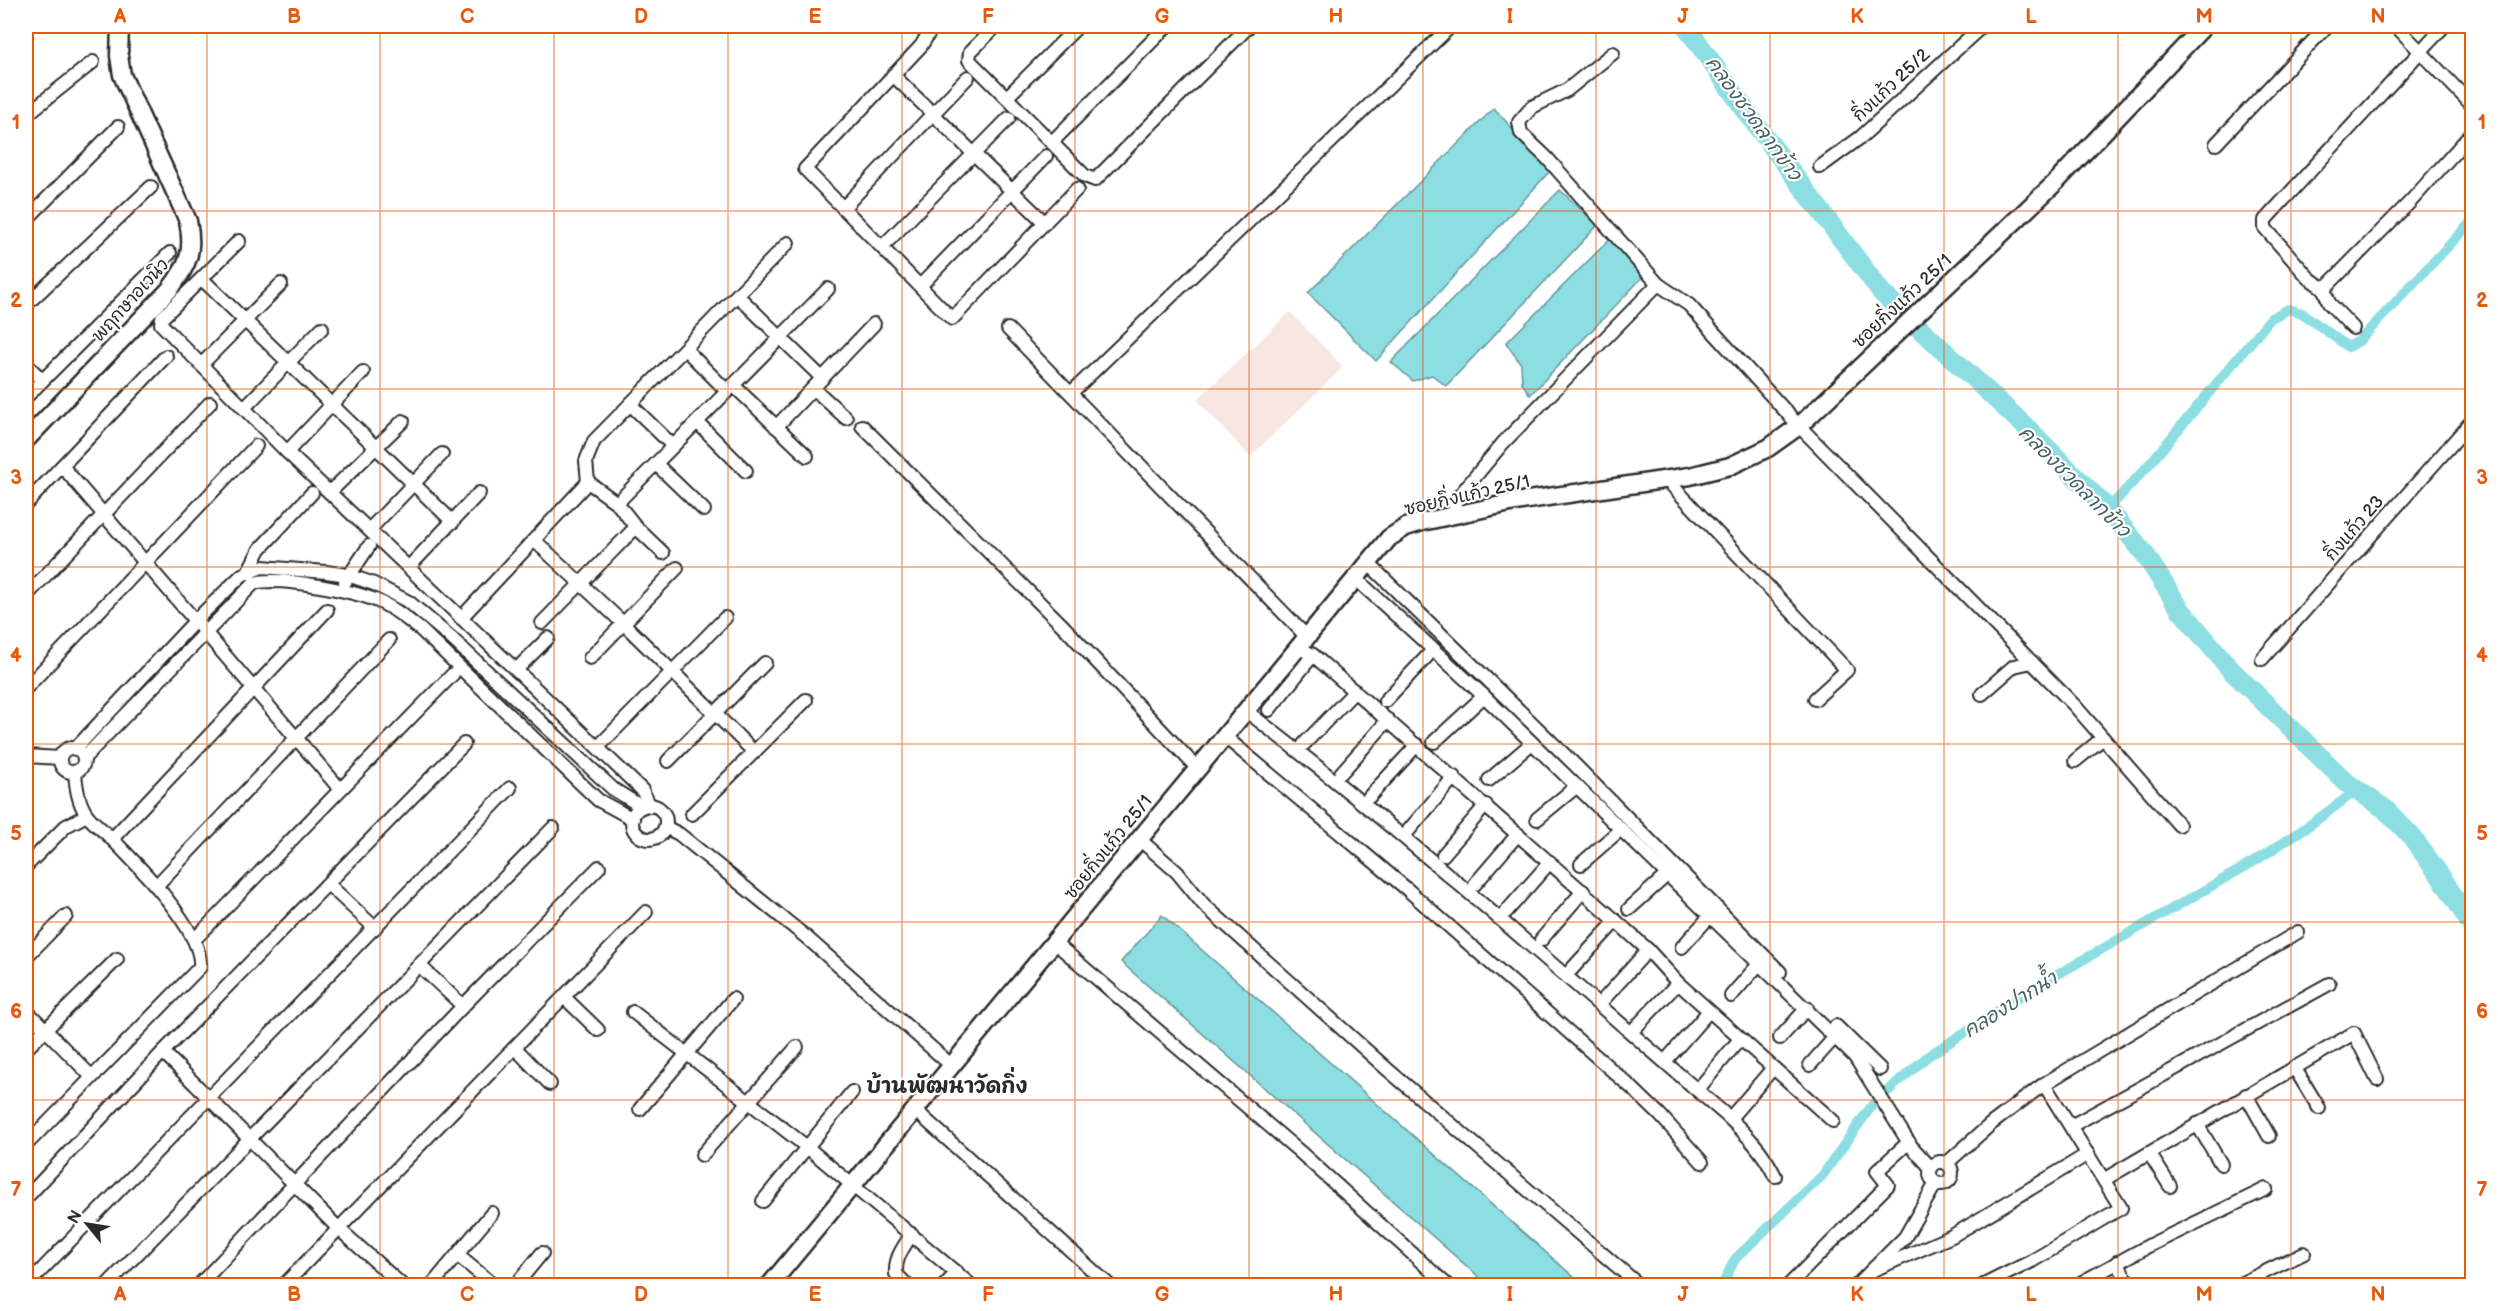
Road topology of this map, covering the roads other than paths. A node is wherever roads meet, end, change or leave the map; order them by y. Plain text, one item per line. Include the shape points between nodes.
1 (120, 26) edge
2 (933, 26) edge
3 (996, 26) edge
4 (1078, 26) edge
5 (1167, 26) edge
6 (1249, 26) edge
7 (1451, 26) edge
8 (1982, 26) edge
9 (2204, 26) edge
10 (2326, 26) edge
11 (2396, 26) edge
12 (2444, 26) edge
13 (2420, 51) junction
14 (1613, 53) dead end
15 (93, 62) dead end
16 (893, 75) junction
17 (968, 77) dead end
18 (1007, 98) junction
19 (2472, 105) edge
20 (932, 114) junction
21 (26, 115) edge
22 (1009, 118) dead end
23 (118, 126) dead end
24 (2472, 133) edge
25 (1052, 142) junction
26 (2216, 144) dead end
27 (974, 154) junction
28 (1046, 156) dead end
29 (1820, 167) dead end
30 (151, 187) dead end
31 (1077, 189) dead end
32 (1013, 192) junction
33 (843, 208) junction
34 (26, 220) edge
35 (1045, 223) junction
36 (239, 241) dead end
37 (788, 243) dead end
38 (882, 247) junction
39 (170, 254) dead end
40 (202, 279) junction
41 (281, 284) dead end
42 (1658, 284) junction
43 (920, 286) junction
44 (828, 289) dead end
45 (2324, 289) junction
46 (738, 296) junction
47 (26, 305) edge
48 (244, 319) junction
49 (874, 324) dead end
50 (322, 328) dead end
51 (2353, 328) dead end
52 (1008, 329) dead end
53 (780, 337) junction
54 (685, 349) junction
55 (166, 356) dead end
56 (289, 362) junction
57 (26, 364) edge
58 (201, 364) junction
59 (363, 372) dead end
60 (42, 380) junction
61 (817, 383) junction
62 (730, 388) junction
63 (1071, 393) junction
64 (26, 397) edge
65 (210, 404) dead end
66 (333, 404) junction
67 (630, 404) junction
68 (244, 408) junction
69 (846, 418) dead end
70 (403, 421) dead end
71 (2472, 421) edge
72 (697, 422) junction
73 (776, 426) junction
74 (862, 426) dead end
75 (1799, 426) junction
76 (26, 440) edge
77 (256, 446) dead end
78 (674, 446) junction
79 (376, 447) junction
80 (287, 452) junction
81 (442, 454) dead end
82 (807, 456) dead end
83 (656, 464) junction
84 (62, 466) junction
85 (746, 471) dead end
86 (1666, 480) junction
87 (413, 483) junction
88 (588, 483) junction
89 (330, 492) junction
90 (312, 493) dead end
91 (479, 493) dead end
92 (617, 503) junction
93 (26, 504) edge
94 (704, 510) dead end
95 (1455, 514) junction
96 (104, 515) junction
97 (453, 522) junction
98 (636, 527) junction
99 (370, 529) junction
100 (534, 540) junction
101 (369, 546) dead end
102 (663, 553) dead end
103 (145, 562) junction
104 (1367, 562) junction
105 (409, 567) junction
106 (677, 568) dead end
107 (249, 570) junction
108 (348, 575) junction
109 (1354, 577) junction
110 (254, 583) junction
111 (580, 584) junction
112 (342, 590) junction
113 (26, 596) edge
114 (327, 610) dead end
115 (461, 618) junction
116 (725, 618) dead end
117 (195, 621) junction
118 (542, 623) dead end
119 (624, 624) junction
120 (206, 634) junction
121 (548, 638) dead end
122 (389, 640) dead end
123 (1302, 641) junction
124 (1434, 649) junction
125 (1313, 655) junction
126 (590, 658) dead end
127 (2262, 658) dead end
128 (2032, 662) junction
129 (765, 663) dead end
130 (481, 667) junction
131 (516, 670) junction
132 (672, 672) junction
133 (453, 674) dead end
134 (471, 678) junction
135 (26, 688) edge
136 (253, 688) junction
137 (1355, 691) junction
138 (1982, 694) dead end
139 (1484, 696) junction
140 (1815, 699) dead end
141 (806, 700) dead end
142 (1385, 701) dead end
143 (1245, 710) junction
144 (1269, 710) dead end
145 (715, 714) junction
146 (1388, 720) junction
147 (1224, 736) junction
148 (295, 737) junction
149 (2103, 738) junction
150 (1434, 742) dead end
151 (1532, 743) junction
152 (464, 744) dead end
153 (1305, 744) dead end
154 (1417, 744) junction
155 (598, 747) junction
156 (754, 752) junction
157 (79, 753) junction
158 (26, 756) edge
159 (60, 758) junction
160 (668, 761) dead end
161 (2075, 761) dead end
162 (589, 767) junction
163 (1197, 768) junction
164 (75, 772) junction
165 (1341, 773) dead end
166 (1454, 777) junction
167 (577, 780) junction
168 (1489, 780) dead end
169 (1577, 786) junction
170 (510, 788) dead end
171 (340, 789) junction
172 (1369, 797) dead end
173 (1486, 805) junction
174 (646, 807) junction
175 (692, 814) dead end
176 (87, 815) junction
177 (633, 819) junction
178 (1537, 819) dead end
179 (2179, 825) dead end
180 (665, 827) junction
181 (553, 828) dead end
182 (1621, 829) junction
183 (1409, 830) dead end
184 (1518, 834) junction
185 (112, 839) junction
186 (1139, 839) junction
187 (1443, 855) dead end
188 (1550, 862) junction
189 (1581, 864) dead end
190 (26, 866) edge
191 (599, 867) dead end
192 (1668, 874) junction
193 (328, 884) junction
194 (1475, 884) dead end
195 (156, 886) junction
196 (1583, 891) junction
197 (1629, 909) dead end
198 (646, 912) dead end
199 (1506, 912) dead end
200 (1711, 915) junction
201 (66, 916) dead end
202 (1616, 921) junction
203 (375, 928) junction
204 (2298, 932) dead end
205 (195, 939) junction
206 (1541, 940) dead end
207 (1054, 942) junction
208 (1682, 947) dead end
209 (1648, 950) junction
210 (26, 957) edge
211 (117, 959) dead end
212 (1759, 964) junction
213 (419, 965) junction
214 (1571, 970) dead end
215 (1678, 982) junction
216 (2329, 984) dead end
217 (1731, 996) dead end
218 (564, 997) junction
219 (733, 999) dead end
220 (1604, 999) dead end
221 (463, 1006) junction
222 (1807, 1008) junction
223 (26, 1010) edge
224 (1709, 1011) junction
225 (633, 1012) dead end
226 (1636, 1027) dead end
227 (45, 1030) junction
228 (598, 1030) dead end
229 (1835, 1037) junction
230 (1780, 1038) dead end
231 (1740, 1039) junction
232 (797, 1047) dead end
233 (514, 1048) junction
234 (26, 1049) edge
235 (163, 1052) junction
236 (686, 1053) junction
237 (1668, 1058) dead end
238 (1810, 1065) dead end
239 (952, 1066) junction
240 (2294, 1067) junction
241 (1773, 1068) junction
242 (1880, 1069) dead end
243 (92, 1077) junction
244 (2377, 1079) dead end
245 (550, 1084) dead end
246 (2044, 1084) junction
247 (1700, 1087) dead end
248 (852, 1092) dead end
249 (2246, 1095) junction
250 (210, 1098) junction
251 (749, 1102) junction
252 (2319, 1108) dead end
253 (640, 1109) dead end
254 (915, 1110) junction
255 (1732, 1116) dead end
256 (1833, 1121) dead end
257 (2197, 1124) junction
258 (2071, 1126) junction
259 (2269, 1136) dead end
260 (249, 1138) junction
261 (1910, 1144) junction
262 (26, 1145) edge
263 (807, 1147) junction
264 (2149, 1153) junction
265 (2088, 1154) junction
266 (702, 1155) dead end
267 (1702, 1162) dead end
268 (1947, 1163) junction
269 (2221, 1164) dead end
270 (1931, 1168) junction
271 (1774, 1176) dead end
272 (2105, 1179) junction
273 (294, 1183) junction
274 (1936, 1183) junction
275 (2170, 1186) dead end
276 (852, 1187) junction
277 (2266, 1189) dead end
278 (26, 1198) edge
279 (763, 1202) dead end
280 (492, 1214) dead end
281 (339, 1228) junction
282 (912, 1234) junction
283 (542, 1253) dead end
284 (2304, 1253) dead end
285 (457, 1255) junction
286 (2117, 1262) junction
287 (1870, 1271) junction
288 (957, 1272) junction
289 (286, 1285) edge
290 (432, 1285) edge
291 (26, 1286) edge
292 (106, 1286) edge
293 (198, 1286) edge
294 (402, 1286) edge
295 (495, 1286) edge
296 (515, 1286) edge
297 (769, 1286) edge
298 (908, 1286) edge
299 (944, 1286) edge
300 (972, 1286) edge
301 (1110, 1286) edge
302 (1448, 1286) edge
303 (1641, 1286) edge
304 (1788, 1286) edge
305 (1856, 1286) edge
306 (1982, 1286) edge
307 (2075, 1286) edge
308 (2130, 1286) edge
309 (2236, 1286) edge

1 - 76 street, พฤกษาอเวนิว via 123,75 188,220 190,254 170,289
2 - 16 street via 921,46
3 - 18 street via 970,52 969,60
4 - 18 street
5 - 25 street
6 - 25 street via 1098,179 1085,176
7 - 63 street
8 - 29 street, กิ่งแก้ว 25/2 via 1862,137
9 - 75 street, ซอยกิ่งแก้ว 25/1 via 2057,181
10 - 26 street
11 - 13 street
12 - 13 street
13 - 19 street
13 - 45 street via 2265,220 2265,228 2309,278
14 - 42 street via 1567,90 1532,107 1522,116 1519,131
15 - 21 street
16 - 20 street
16 - 33 street via 805,169
17 - 20 street
18 - 25 street
20 - 27 street
20 - 33 street
22 - 27 street
23 - 34 street
24 - 45 street
27 - 32 street
27 - 38 street
28 - 32 street
30 - 47 street
31 - 35 street
32 - 35 street
32 - 43 street
33 - 38 street
35 - 43 street via 952,318
36 - 40 street
37 - 46 street
38 - 43 street
39 - 60 street
40 - 48 street
40 - 58 street via 162,318 161,324
41 - 48 street
42 - 75 street via 1689,305
42 - 95 street via 1503,443 1459,496
44 - 53 street
45 - 51 street via 2330,303
46 - 53 street
46 - 54 street
48 - 56 street
48 - 58 street
49 - 61 street
50 - 56 street
52 - 63 street
53 - 61 street
53 - 62 street
54 - 62 street
54 - 67 street
55 - 84 street
56 - 66 street
56 - 68 street
57 - 60 street
58 - 68 street
59 - 66 street
60 - 64 street
61 - 69 street
61 - 73 street
62 - 72 street
62 - 73 street
63 - 123 street
65 - 96 street
66 - 79 street
66 - 80 street
67 - 78 street
67 - 88 street via 589,449
68 - 80 street
70 - 79 street
71 - 127 street, กิ่งแก้ว 23
72 - 78 street
72 - 85 street
73 - 82 street
74 - 163 street via 1064,627
75 - 86 street, ซอยกิ่งแก้ว 25/1 via 1751,458
75 - 128 street
77 - 103 street
78 - 83 street
79 - 87 street
79 - 89 street
80 - 89 street
81 - 87 street
83 - 92 street
83 - 94 street
84 - 93 street
84 - 96 street
86 - 95 street, ซอยกิ่งแก้ว 25/1 via 1559,494
86 - 140 street via 1846,670
87 - 97 street
87 - 99 street
88 - 92 street
88 - 100 street
89 - 99 street
90 - 107 street via 260,549
91 - 97 street
92 - 98 street
95 - 104 street, ซอยกิ่งแก้ว 25/1 via 1406,527 1389,538
96 - 103 street
96 - 113 street
97 - 105 street
98 - 102 street
98 - 111 street
99 - 105 street
100 - 111 street
100 - 115 street
101 - 108 street
103 - 117 street
103 - 135 street
104 - 109 street, ซอยกิ่งแก้ว 25/1
104 - 242 street
105 - 115 street
106 - 119 street
107 - 108 street via 262,567
107 - 110 street
107 - 117 street
108 - 112 street
108 - 130 street via 409,602
109 - 123 street, ซอยกิ่งแก้ว 25/1
109 - 124 street
110 - 112 street
110 - 120 street
111 - 118 street
111 - 119 street
112 - 134 street via 397,611
114 - 136 street
115 - 131 street
116 - 132 street
117 - 120 street
117 - 157 street
119 - 126 street
119 - 132 street
120 - 136 street
120 - 157 street
121 - 131 street
122 - 148 street
123 - 125 street
123 - 143 street, ซอยกิ่งแก้ว 25/1
124 - 139 street
124 - 142 street
125 - 137 street
125 - 144 street
128 - 138 street via 2014,666
128 - 149 street
129 - 145 street
130 - 134 street
130 - 162 street
131 - 155 street
132 - 145 street
132 - 155 street
133 - 171 street
134 - 167 street
136 - 148 street
136 - 185 street
137 - 146 street
137 - 153 street
139 - 150 street
139 - 151 street
141 - 156 street
143 - 147 street, ซอยกิ่งแก้ว 25/1
143 - 271 street via 1428,856 1727,1116 1756,1143
145 - 156 street
145 - 160 street
146 - 154 street
146 - 165 street
147 - 163 street, ซอยกิ่งแก้ว 25/1
147 - 267 street via 1408,890 1632,1088
148 - 171 street
148 - 195 street
149 - 161 street
149 - 179 street
151 - 168 street
151 - 169 street
152 - 193 street
154 - 166 street
154 - 172 street
155 - 174 street via 642,790
156 - 175 street
157 - 159 street via 66,750
157 - 164 street via 82,767
158 - 159 street
159 - 164 street via 63,769
162 - 167 street
162 - 174 street via 613,789
163 - 186 street, ซอยกิ่งแก้ว 25/1
164 - 176 street via 78,798
166 - 173 street
166 - 183 street
167 - 177 street via 598,800
169 - 178 street
169 - 182 street
170 - 203 street
171 - 205 street
173 - 184 street
173 - 187 street
174 - 177 street via 637,811
174 - 180 street via 663,812
176 - 185 street
176 - 190 street via 66,826
177 - 180 street via 636,833 645,839 657,837
180 - 239 street via 679,834 806,937
181 - 213 street
182 - 189 street
182 - 192 street
184 - 188 street
184 - 194 street
185 - 195 street
186 - 207 street, ซอยกิ่งแก้ว 25/1
186 - 303 street via 1177,872 1204,905 1378,1061
188 - 196 street
188 - 199 street
191 - 221 street
192 - 197 street
192 - 200 street
193 - 203 street
193 - 235 street
195 - 205 street
196 - 202 street
196 - 206 street
198 - 218 street
200 - 208 street
200 - 212 street
201 - 210 street
202 - 209 street
202 - 214 street
203 - 250 street
204 - 246 street
205 - 243 street via 200,967
207 - 239 street, ซอยกิ่งแก้ว 25/1
207 - 302 street via 1300,1152
209 - 215 street
209 - 220 street
211 - 227 street
212 - 217 street
212 - 222 street
213 - 221 street
213 - 260 street
215 - 224 street
215 - 226 street
216 - 258 street
218 - 228 street
218 - 233 street
219 - 236 street
221 - 273 street
222 - 229 street
222 - 230 street
223 - 227 street
224 - 231 street
224 - 237 street
225 - 236 street
227 - 234 street
227 - 243 street
229 - 238 street
229 - 261 street via 1855,1058
231 - 241 street
231 - 247 street
232 - 251 street
233 - 245 street
233 - 281 street
235 - 250 street
235 - 278 street
236 - 251 street
236 - 253 street
239 - 254 street, ซอยกิ่งแก้ว 25/1
240 - 244 street via 2354,1033
240 - 249 street
240 - 252 street
241 - 255 street
241 - 256 street
243 - 262 street
246 - 258 street
246 - 268 street
248 - 263 street
249 - 257 street
249 - 259 street
250 - 260 street
250 - 291 street
251 - 263 street
251 - 266 street
254 - 276 street, ซอยกิ่งแก้ว 25/1
254 - 301 street
257 - 264 street
257 - 269 street
258 - 265 street
260 - 273 street
260 - 292 street
261 - 270 street
261 - 304 street via 1877,1171 1888,1185
263 - 276 street
263 - 279 street
264 - 272 street
264 - 275 street
265 - 272 street
265 - 287 street via 1952,1236
268 - 270 street via 1938,1162
268 - 274 street via 1952,1170 1951,1178 1944,1184
270 - 274 street via 1930,1176
272 - 306 street via 2121,1208
273 - 281 street
273 - 293 street
274 - 287 street via 1905,1237
276 - 282 street
276 - 297 street, ซอยกิ่งแก้ว 25/1
277 - 286 street
280 - 285 street
281 - 289 street
281 - 294 street
282 - 288 street
282 - 298 street via 896,1263 896,1274
283 - 296 street
284 - 309 street
285 - 290 street
285 - 295 street
286 - 307 street
286 - 308 street
287 - 305 street
288 - 299 street
288 - 300 street

